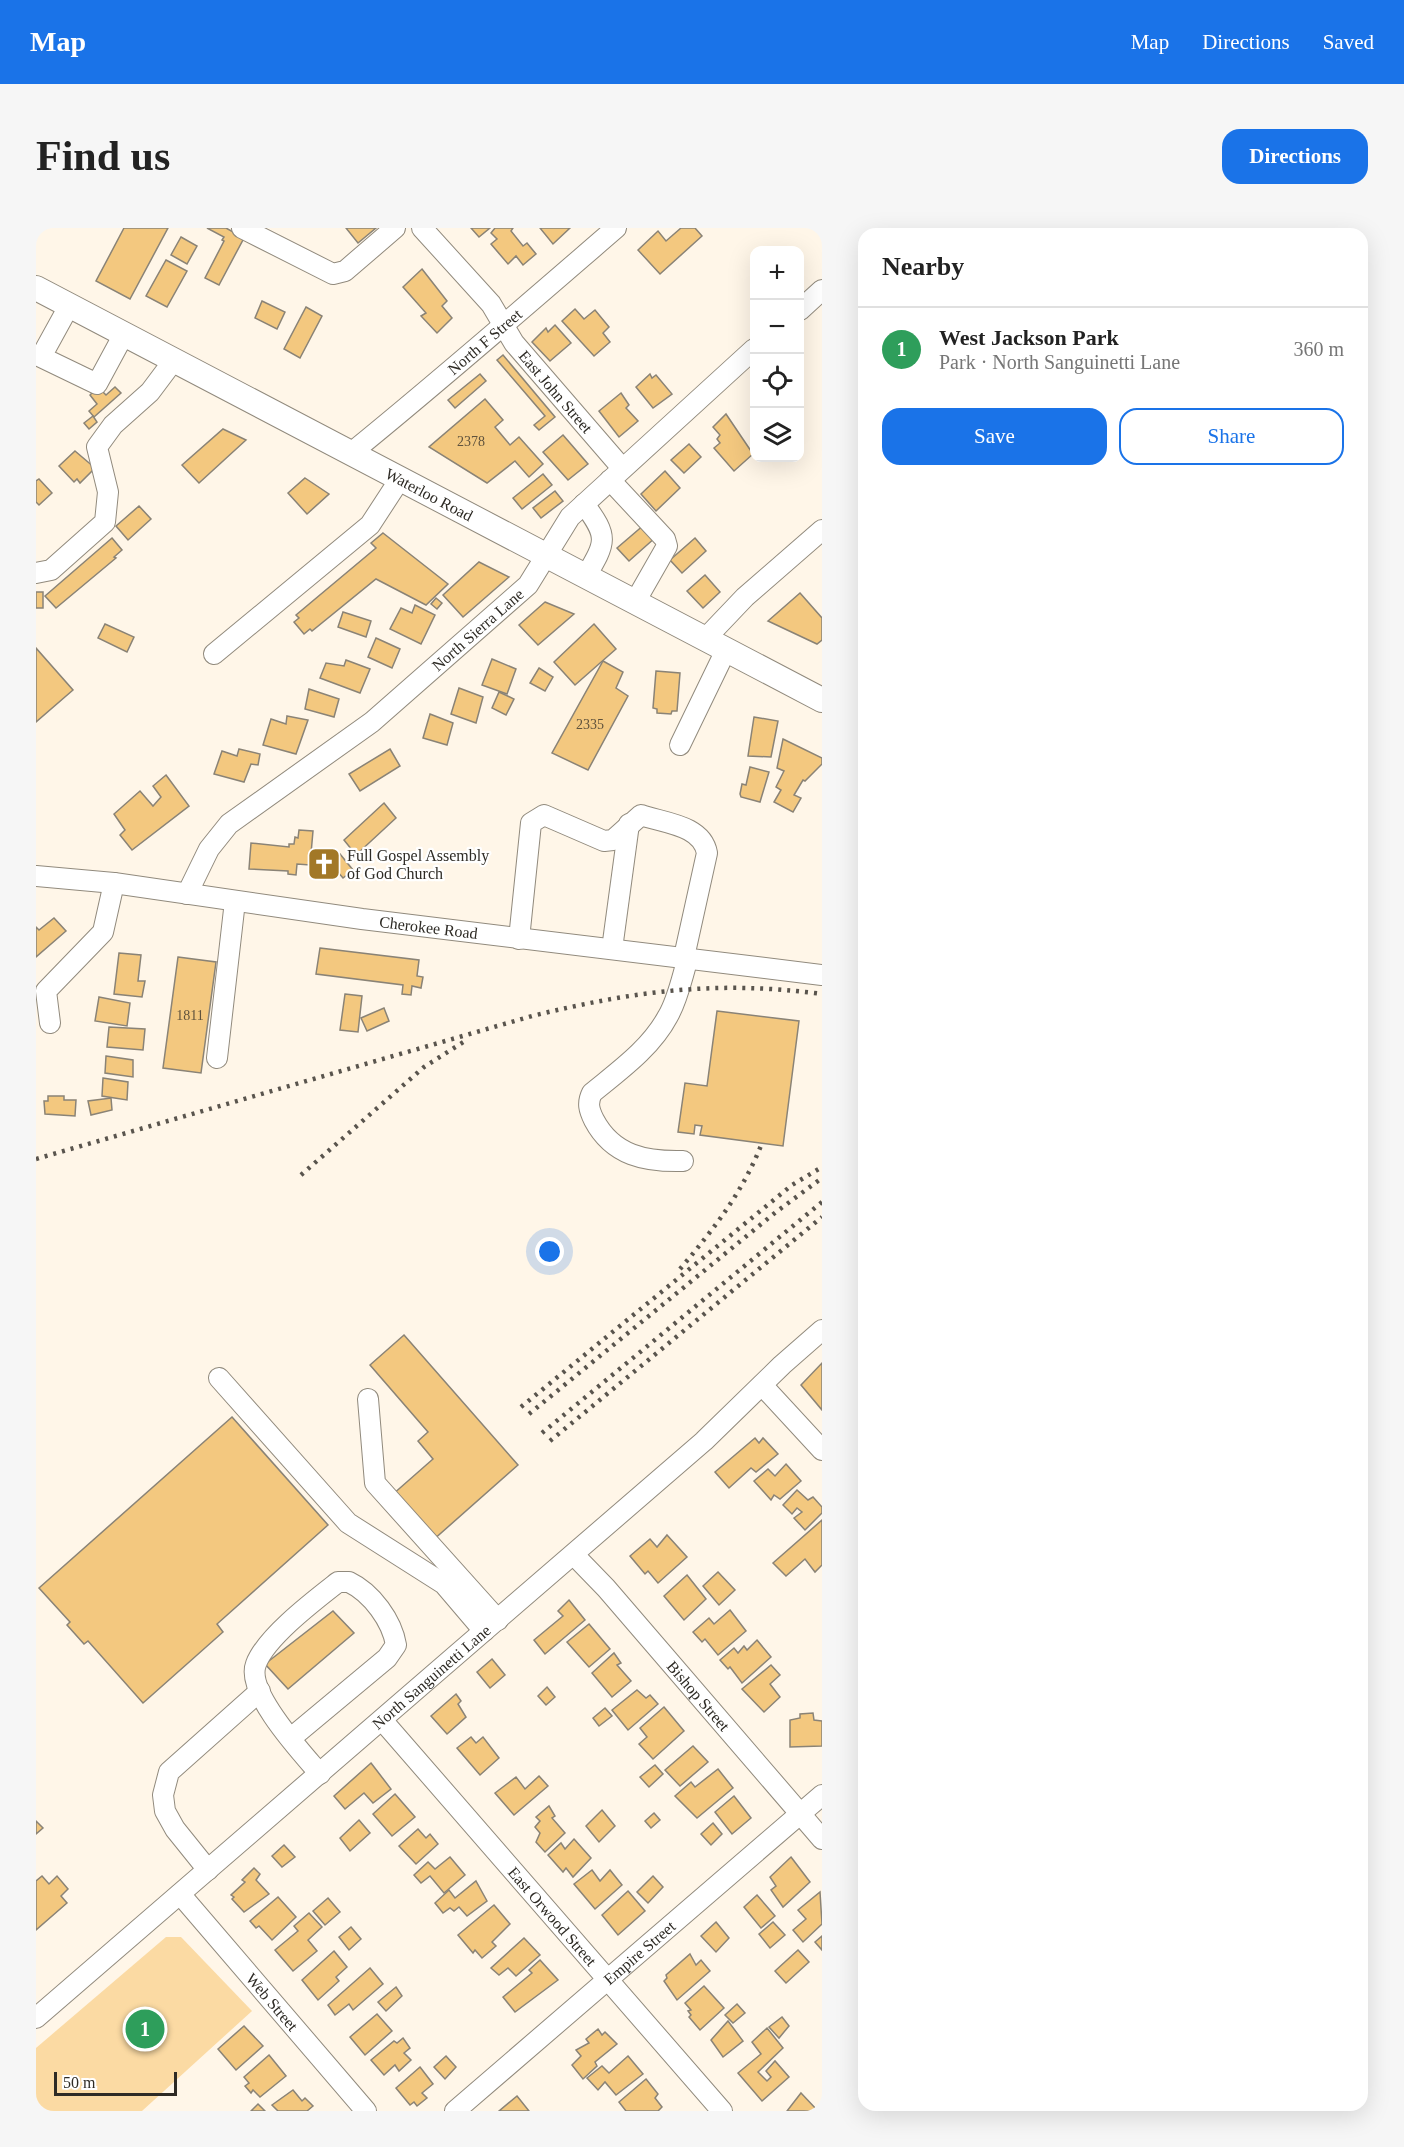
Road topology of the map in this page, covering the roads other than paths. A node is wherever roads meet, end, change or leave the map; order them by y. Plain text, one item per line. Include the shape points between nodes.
1 (242, 228) edge
2 (395, 228) edge
3 (422, 228) edge
4 (616, 228) edge
5 (36, 288) edge
6 (822, 290) edge
7 (69, 306) junction
8 (804, 306) edge
9 (504, 325) junction
10 (124, 334) junction
11 (750, 354) edge
12 (174, 360) junction
13 (351, 453) junction
14 (616, 474) junction
15 (400, 479) junction
16 (584, 504) junction
17 (822, 530) edge
18 (546, 555) junction
19 (36, 573) edge
20 (586, 576) junction
21 (635, 602) junction
22 (705, 639) junction
23 (726, 650) junction
24 (214, 654) dead end
25 (822, 700) edge
26 (680, 745) dead end
27 (629, 824) junction
28 (36, 876) edge
29 (114, 883) junction
30 (187, 894) junction
31 (235, 902) junction
32 (519, 939) junction
33 (612, 949) junction
34 (686, 958) junction
35 (822, 975) edge
36 (50, 1023) dead end
37 (217, 1058) dead end
38 (683, 1161) dead end
39 (822, 1330) edge
40 (219, 1378) dead end
41 (762, 1385) junction
42 (368, 1399) dead end
43 (822, 1450) edge
44 (573, 1555) junction
45 (491, 1626) junction
46 (260, 1691) junction
47 (382, 1720) junction
48 (291, 1738) junction
49 (320, 1774) junction
50 (822, 1795) edge
51 (800, 1814) junction
52 (822, 1839) edge
53 (208, 1870) junction
54 (180, 1894) junction
55 (608, 1980) junction
56 (36, 2018) edge
57 (366, 2111) edge
58 (455, 2111) edge
59 (722, 2111) edge

1 - 2 street via 333,274 345,271
3 - 9 street, East John Street via 491,304
4 - 9 street, North F Street
5 - 7 main road, Waterloo Road
6 - 8 street
7 - 10 main road, Waterloo Road
7 - 10 street via 41,357 97,384
9 - 13 street, North F Street
9 - 14 street, East John Street
10 - 12 main road, Waterloo Road
11 - 14 street, North Sierra Lane
12 - 13 main road, Waterloo Road
12 - 19 street via 150,392 113,425 97,447 108,492 105,522 51,570
13 - 15 main road, Waterloo Road
14 - 16 street, North Sierra Lane
14 - 21 street, East John Street via 667,546
15 - 18 main road, Waterloo Road
15 - 24 street via 370,525
16 - 18 street, North Sierra Lane via 563,526
16 - 20 street via 603,536 602,548
17 - 22 street via 738,604
18 - 20 main road, Waterloo Road
18 - 30 street, North Sierra Lane via 528,585 372,722 229,824 209,849
20 - 21 main road, Waterloo Road
21 - 22 main road, Waterloo Road
22 - 23 main road, Waterloo Road
23 - 25 main road, Waterloo Road
23 - 26 street
27 - 32 street via 613,840 604,841 544,815 531,823
27 - 33 street
27 - 34 street via 641,815 696,832 706,844
28 - 29 street, Cherokee Road
29 - 30 street, Cherokee Road
29 - 36 street via 103,932 46,991
30 - 31 street, Cherokee Road
31 - 32 street, Cherokee Road
31 - 37 street
32 - 33 street, Cherokee Road
33 - 34 street, Cherokee Road
34 - 35 street, Cherokee Road
34 - 38 street via 670,1014 659,1032 589,1100 596,1122 614,1146 644,1158
39 - 41 street, North Sanguinetti Lane
40 - 45 street via 348,1522 444,1584
41 - 43 street
41 - 44 street, North Sanguinetti Lane
42 - 45 street via 375,1483
44 - 45 street, North Sanguinetti Lane
44 - 51 street, Bishop Street via 606,1588
45 - 47 street, North Sanguinetti Lane
46 - 48 street
46 - 48 street via 255,1665 264,1651 338,1582 354,1584 386,1617 394,1631 393,1652
46 - 53 street via 169,1772 163,1795 165,1811
47 - 49 street, North Sanguinetti Lane
47 - 55 street, East Orwood Street
48 - 49 street
49 - 53 street, North Sanguinetti Lane
50 - 51 street, Empire Street
51 - 52 street, Bishop Street
51 - 55 street, Empire Street
53 - 54 street, North Sanguinetti Lane
54 - 56 street, North Sanguinetti Lane
54 - 57 street, Web Street
55 - 58 street, Empire Street
55 - 59 street, East Orwood Street

